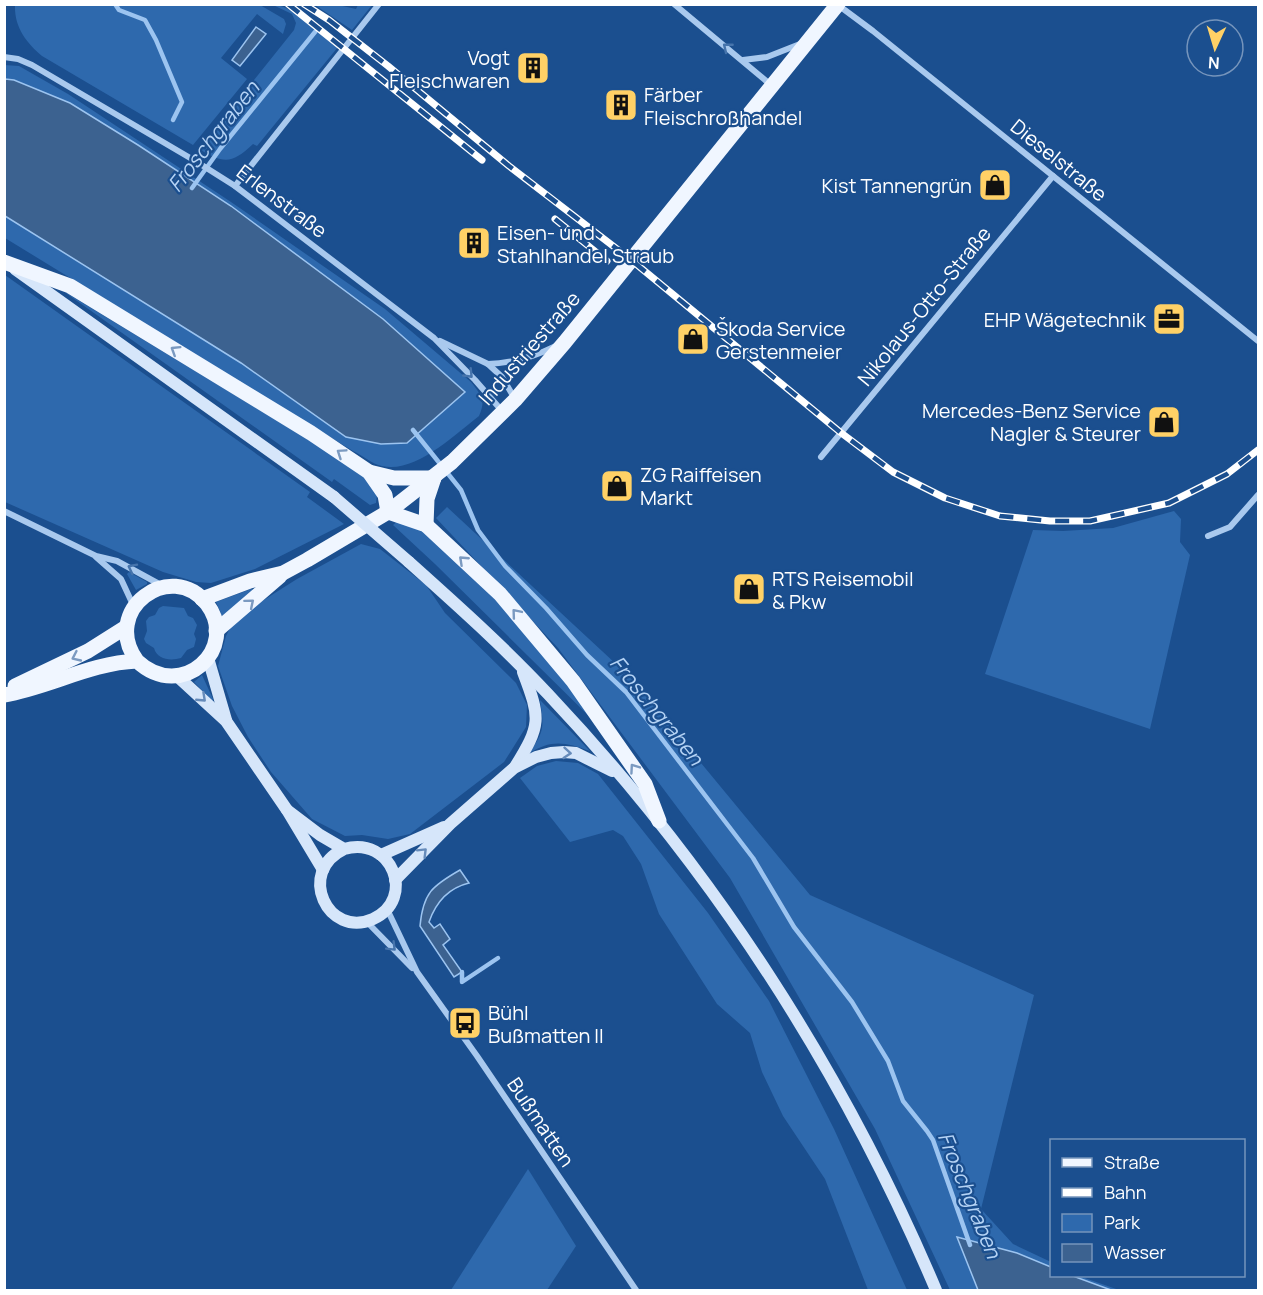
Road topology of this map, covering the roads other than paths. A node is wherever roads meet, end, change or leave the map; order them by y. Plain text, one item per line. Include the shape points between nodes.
1 (379, 4) edge
2 (674, 4) edge
3 (838, 5) edge
4 (807, 42) junction
5 (4, 57) edge
6 (743, 60) junction
7 (772, 85) junction
8 (1053, 176) junction
9 (235, 186) junction
10 (4, 262) edge
11 (434, 338) junction
12 (1258, 341) edge
13 (565, 342) junction
14 (488, 364) junction
15 (515, 400) junction
16 (503, 412) junction
17 (821, 457) dead end
18 (369, 472) junction
19 (434, 478) junction
20 (1258, 495) edge
21 (4, 511) edge
22 (388, 512) junction
23 (426, 525) junction
24 (1208, 536) dead end
25 (96, 556) junction
26 (283, 573) junction
27 (164, 587) junction
28 (202, 599) junction
29 (134, 607) junction
30 (126, 627) junction
31 (216, 631) junction
32 (208, 658) junction
33 (137, 661) junction
34 (521, 666) junction
35 (177, 676) junction
36 (4, 694) edge
37 (226, 721) junction
38 (514, 768) junction
39 (619, 774) junction
40 (287, 810) junction
41 (659, 821) junction
42 (450, 824) junction
43 (344, 849) junction
44 (381, 855) junction
45 (322, 870) junction
46 (395, 880) junction
47 (387, 909) junction
48 (366, 921) junction
49 (417, 972) junction
50 (636, 1290) edge
51 (936, 1290) edge

1 - 9 street
6 -> 2 street
3 - 4 main road, Industriestraße
3 - 8 street, Dieselstraße
4 - 6 street, Industriestraße via 767,57
4 - 7 main road, Industriestraße
5 - 9 street, Erlenstraße via 33,65
6 - 7 street
7 - 13 main road, Industriestraße
8 - 12 street, Dieselstraße
8 - 17 street, Nikolaus-Otto-Straße
9 - 11 street, Erlenstraße
18 -> 10 main road via 70,286
10 - 34 main road, bridge via 334,497
11 - 14 street, Erlenstraße
11 -> 16 street, Erlenstraße
13 - 14 street via 521,360
13 - 15 main road, Industriestraße
14 - 15 street, Erlenstraße via 502,377
15 - 16 main road, Industriestraße
16 - 19 main road, Industriestraße
18 - 19 main road
18 - 22 main road via 385,495
19 - 22 main road, Industriestraße
19 - 23 main road via 427,499
20 - 24 street via 1230,527
21 - 25 street
22 - 23 main road
22 - 26 main road, Industriestraße
41 -> 23 main road via 645,784 573,681 500,594
27 -> 25 street via 117,561
25 - 29 street via 121,579
26 - 28 main road
31 -> 26 main road
27 - 28 main road via 186,589
27 - 29 main road via 142,597
28 - 31 main road
29 - 30 main road
30 - 33 main road via 128,645
30 -> 36 main road
31 - 32 main road
32 - 35 main road via 195,670
32 - 37 main road
33 - 35 main road via 155,674
33 - 36 main road via 91,669
34 - 38 main road via 534,704 536,724
34 - 39 main road
35 -> 37 main road
37 - 40 main road
38 -> 39 main road via 543,754 564,752 576,753
38 - 42 main road
39 - 41 main road
40 - 43 main road
40 - 45 main road
41 - 51 main road via 780,991 881,1171
42 - 44 main road
46 -> 42 main road
43 - 44 main road via 367,848
43 - 45 main road via 331,857
44 - 46 main road via 392,868
45 - 48 main road via 321,893 331,911 344,920
46 - 47 main road
47 - 48 main road
47 - 49 street, Bußmatten
48 -> 49 street, Bußmatten
49 - 50 street, Bußmatten

